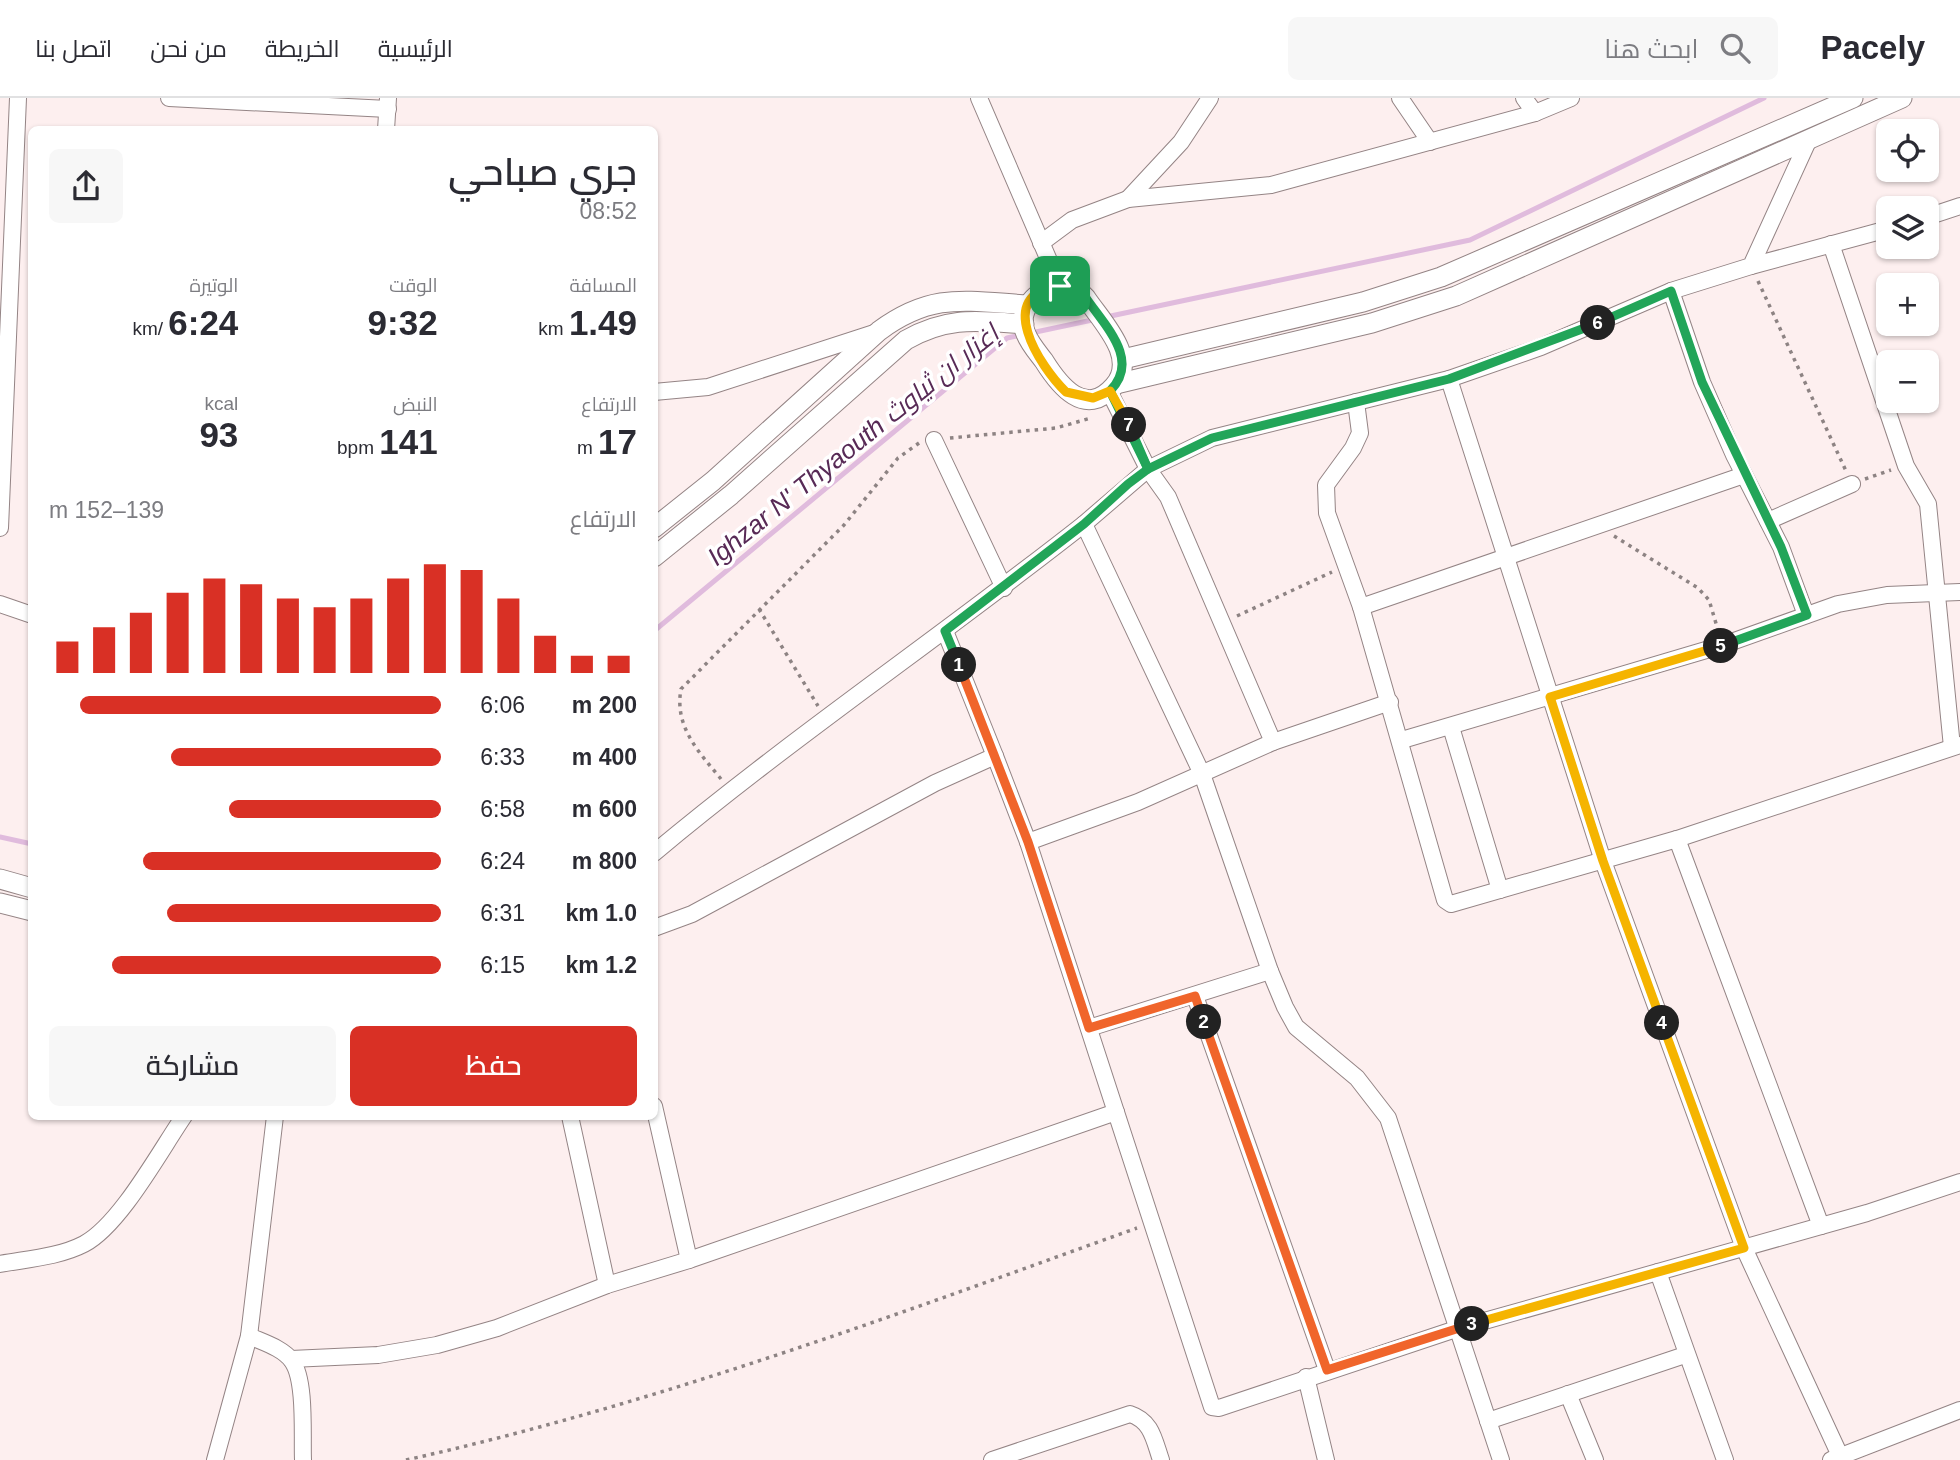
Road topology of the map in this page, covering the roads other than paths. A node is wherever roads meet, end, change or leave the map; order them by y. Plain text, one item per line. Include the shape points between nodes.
1 (18, 98) edge
2 (169, 98) edge
3 (979, 98) edge
4 (1210, 98) edge
5 (1400, 98) edge
6 (1524, 98) edge
7 (1571, 98) edge
8 (1853, 98) edge
9 (1902, 98) edge
10 (388, 104) edge
11 (1535, 113) junction
12 (386, 126) edge
13 (1809, 139) junction
14 (1430, 142) junction
15 (1128, 199) junction
16 (1960, 206) edge
17 (1939, 213) edge
18 (1876, 232) edge
19 (1041, 243) junction
20 (1831, 244) junction
21 (1751, 266) junction
22 (1060, 286) junction
23 (1671, 291) junction
24 (1026, 315) junction
25 (879, 331) junction
26 (1123, 359) junction
27 (1449, 379) junction
28 (1113, 388) junction
29 (658, 392) edge
30 (3, 395) edge
31 (1356, 402) junction
32 (934, 440) road end
33 (1148, 469) junction
34 (1744, 475) junction
35 (1852, 484) road end
36 (1768, 521) junction
37 (1084, 524) junction
38 (658, 525) edge
39 (0, 528) edge
40 (658, 553) edge
41 (1504, 556) junction
42 (1003, 588) junction
43 (1935, 592) junction
44 (1960, 592) edge
45 (0, 604) edge
46 (1361, 607) junction
47 (28, 614) edge
48 (1807, 615) junction
49 (945, 631) junction
50 (1550, 697) junction
51 (1390, 702) junction
52 (1451, 727) junction
53 (1402, 740) junction
54 (1273, 743) junction
55 (1956, 746) edge
56 (995, 756) junction
57 (1202, 774) junction
58 (1677, 839) junction
59 (1028, 842) junction
60 (658, 850) edge
61 (1603, 861) junction
62 (0, 879) edge
63 (28, 887) edge
64 (1500, 890) junction
65 (0, 903) edge
66 (28, 910) edge
67 (658, 927) edge
68 (1269, 971) junction
69 (1195, 996) junction
70 (1089, 1028) junction
71 (1116, 1112) junction
72 (181, 1120) edge
73 (275, 1120) edge
74 (571, 1120) edge
75 (657, 1120) edge
76 (1960, 1182) edge
77 (1822, 1226) junction
78 (1744, 1248) junction
79 (689, 1260) junction
80 (0, 1264) edge
81 (1658, 1272) junction
82 (607, 1285) junction
83 (1456, 1329) junction
84 (249, 1336) junction
85 (1685, 1355) junction
86 (292, 1359) junction
87 (1327, 1370) junction
88 (1307, 1377) junction
89 (1568, 1394) junction
90 (1960, 1410) edge
91 (1488, 1422) junction
92 (1837, 1459) edge
93 (215, 1460) edge
94 (303, 1460) edge
95 (992, 1460) edge
96 (1161, 1460) edge
97 (1326, 1460) edge
98 (1501, 1460) edge
99 (1595, 1460) edge
100 (1725, 1460) edge

1 - 30 street
2 - 10 street
3 - 19 street
4 - 15 street via 1181,142
5 - 14 street
6 - 11 street
7 - 11 street
8 - 26 street via 1441,277 1363,302
9 - 13 street
10 - 12 street
11 - 14 street
13 - 21 street
13 - 28 street via 1493,281 1413,311
14 - 15 street via 1271,185
15 - 19 street via 1072,220
16 - 17 street
18 - 20 street
19 - 22 street
20 - 21 street
20 - 43 street via 1906,467 1928,504
21 - 23 street
22 - 24 street via 1041,291
22 - 26 street via 1086,298
23 - 27 street via 1541,347
23 - 34 street via 1702,382
24 - 25 street via 962,300 932,303 904,313
24 - 28 street via 1026,334 1066,392 1093,398
24 - 40 street via 962,320 906,340 731,495
25 - 29 street via 708,387
25 - 38 street
26 - 28 street
27 - 31 street
27 - 41 street
28 - 33 street
30 - 39 street
31 - 33 street via 1212,438
31 - 46 street via 1360,433 1326,485 1325,494 1328,522
32 - 42 street
33 - 37 street
33 - 54 street via 1168,497
34 - 36 street
34 - 41 street
35 - 36 street
36 - 48 street
37 - 42 street
37 - 57 street
41 - 46 street
41 - 50 street
42 - 49 street
43 - 44 street
43 - 48 street via 1861,599
43 - 55 street
45 - 47 street
46 - 51 street
48 - 50 street
49 - 56 street
49 - 60 street via 825,717
50 - 52 street
50 - 61 street
51 - 53 street
51 - 54 street
52 - 53 street
52 - 64 street
53 - 64 street via 1445,900 1457,903
54 - 57 street
55 - 58 street
56 - 59 street
56 - 67 street via 935,783 692,914
57 - 59 street
57 - 68 street
58 - 61 street
58 - 77 street
59 - 70 street
61 - 64 street
61 - 78 street
62 - 63 street
65 - 66 street
68 - 69 street
68 - 83 street via 1296,1027 1357,1078 1388,1118
69 - 70 street
69 - 87 street
70 - 71 street
71 - 79 street
71 - 88 street via 1213,1407
72 - 80 street via 115,1218 99,1234 63,1252
73 - 84 street
74 - 82 street
75 - 79 street
76 - 77 street
77 - 78 street
78 - 81 street
78 - 92 street
79 - 82 street
81 - 83 street
81 - 85 street
82 - 86 street via 438,1346 378,1355
83 - 87 street
83 - 91 street
84 - 86 street
84 - 93 street
85 - 89 street
85 - 100 street
86 - 94 street via 301,1399
87 - 88 street
88 - 97 street
89 - 91 street
89 - 99 street
90 - 92 street
91 - 98 street
95 - 96 street via 1130,1414 1142,1418 1151,1430

